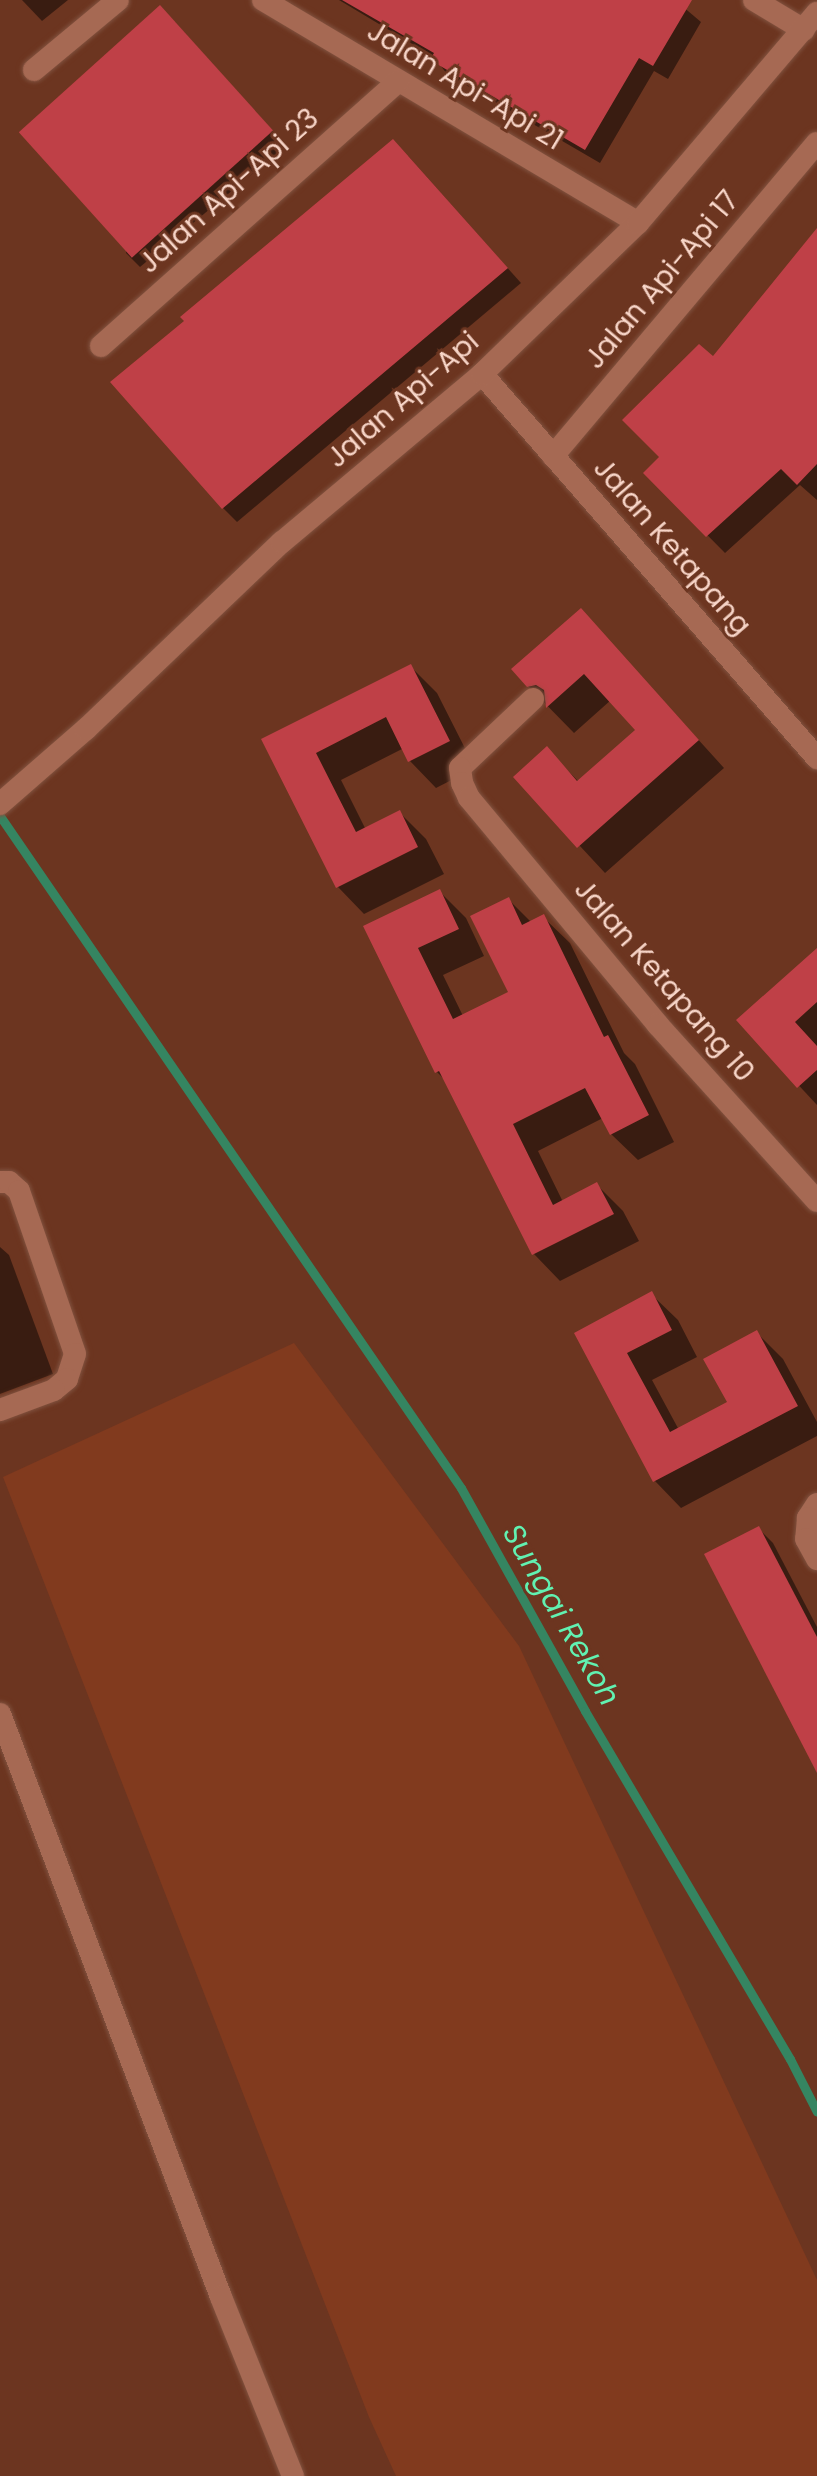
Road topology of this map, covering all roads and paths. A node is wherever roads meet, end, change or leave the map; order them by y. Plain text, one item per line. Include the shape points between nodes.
1 (118, 0) edge
2 (263, 0) edge
3 (754, 0) edge
4 (811, 22) edge
5 (34, 70) dead end
6 (398, 81) junction
7 (817, 143) edge
8 (638, 223) junction
9 (101, 346) dead end
10 (482, 374) junction
11 (553, 456) junction
12 (533, 699) dead end
13 (817, 758) edge
14 (0, 804) edge
15 (0, 1182) edge
16 (817, 1201) edge
17 (0, 1410) edge
18 (813, 1511) edge
19 (817, 1559) edge
20 (0, 1714) edge
21 (293, 2476) edge

1 - 5 street
2 - 6 street, Jalan Api-Api 21
3 - 4 street
4 - 8 street, Jalan Api-Api
6 - 8 street, Jalan Api-Api 21
6 - 9 street, Jalan Api-Api 23
7 - 11 street, Jalan Api-Api 17
8 - 10 street, Jalan Api-Api
10 - 11 street, Jalan Ketapang
10 - 14 street, Jalan Api-Api via 282,542
11 - 13 street, Jalan Ketapang
12 - 16 street, Jalan Ketapang 10 via 460,768 469,798 658,1025
15 - 17 street via 19,1191 75,1354 67,1379 54,1390
18 - 19 street via 806,1539
20 - 21 street

